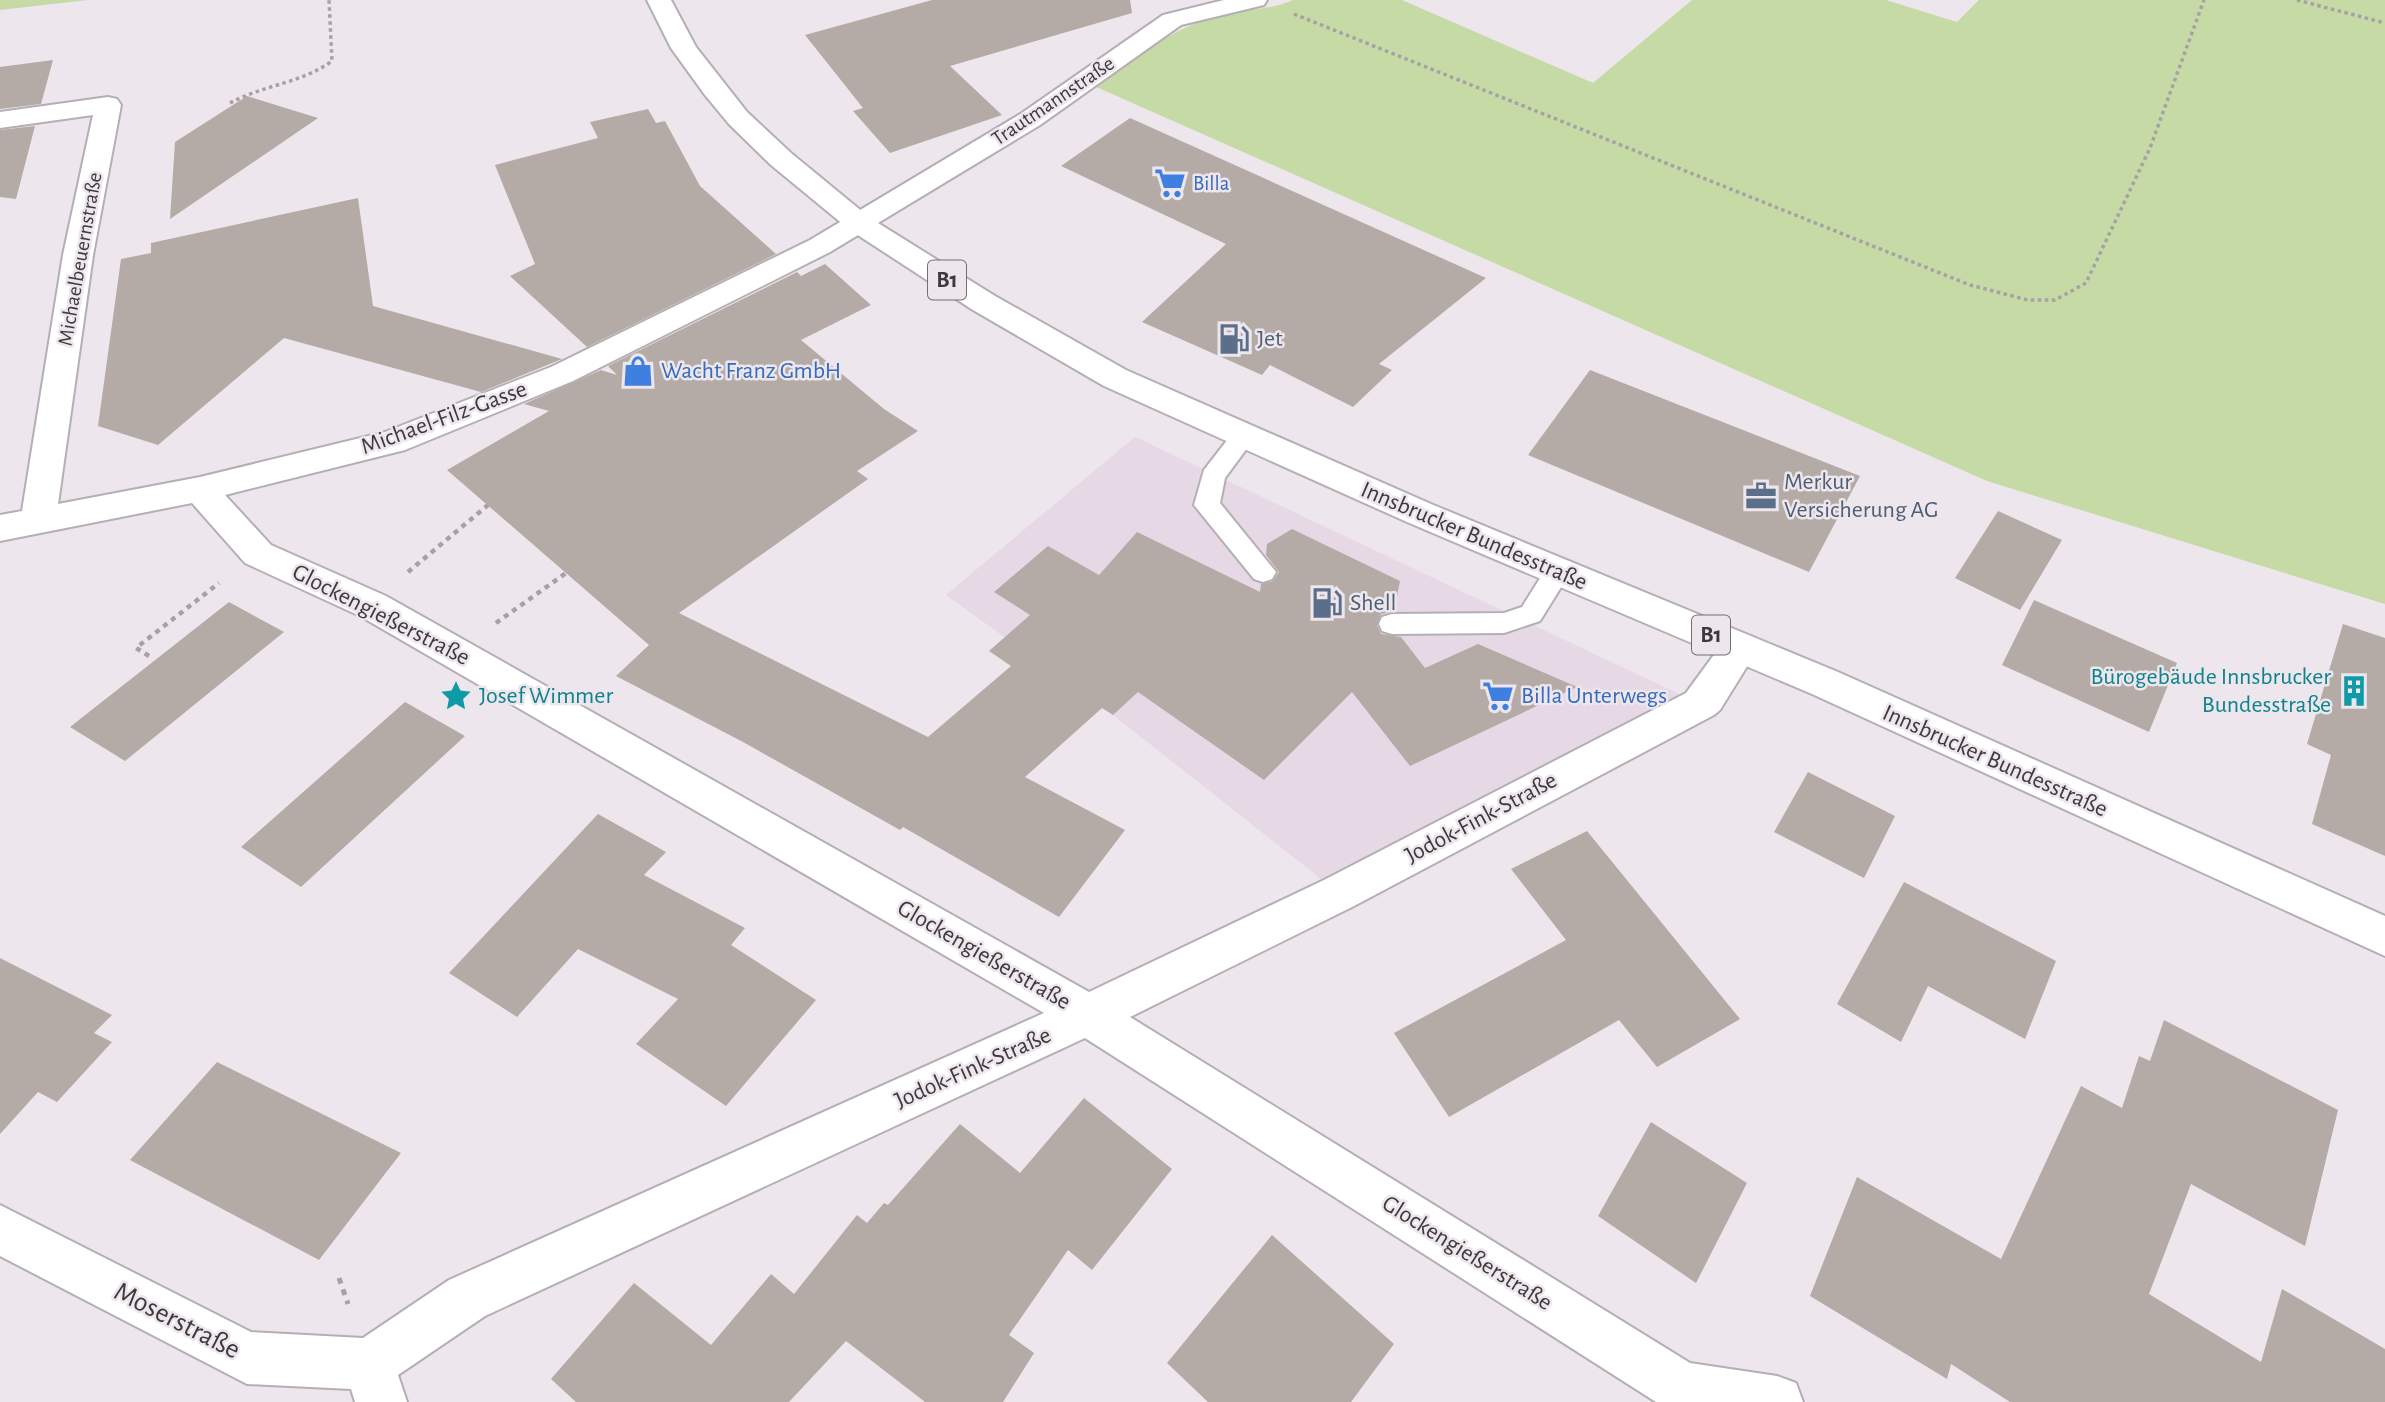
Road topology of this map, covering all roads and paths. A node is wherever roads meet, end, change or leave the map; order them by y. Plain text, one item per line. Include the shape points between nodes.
1 (329, 0) edge
2 (659, 0) edge
3 (1255, 0) edge
4 (2204, 0) edge
5 (2297, 0) edge
6 (1283, 10) dead end
7 (2385, 23) edge
8 (230, 103) dead end
9 (0, 120) edge
10 (860, 224) junction
11 (1244, 436) junction
12 (200, 489) junction
13 (488, 505) dead end
14 (38, 520) junction
15 (0, 528) edge
16 (258, 554) junction
17 (1263, 572) dead end
18 (1558, 572) junction
19 (566, 573) dead end
20 (369, 604) junction
21 (1392, 624) dead end
22 (1740, 647) junction
23 (456, 653) junction
24 (149, 656) dead end
25 (2385, 937) edge
26 (1088, 1015) junction
27 (0, 1230) edge
28 (375, 1383) edge
29 (1777, 1402) edge

1 - 8 path via 332,61 315,72 247,92
2 - 10 street, Innsbrucker Bundesstraße / B1 via 684,48 738,118
3 - 10 street, Trautmannstraße via 1165,14 1031,119
4 - 6 path via 2150,148 2087,283 2055,300 2028,300 1970,285
5 - 7 path
9 - 14 street, Michaelbeuernstraße via 108,105 78,254
10 - 11 street, Innsbrucker Bundesstraße / B1 via 1115,379
10 - 12 street, Michael-Filz-Gasse via 562,374 393,442
11 - 17 lane via 1213,477 1207,505
11 - 18 street, Innsbrucker Bundesstraße / B1
12 - 14 street, Michael-Filz-Gasse
12 - 16 street, Glockengießerstraße
13 - 20 path
14 - 15 street, Michael-Filz-Gasse
16 - 20 street, Glockengießerstraße
16 - 24 path via 135,648
18 - 21 lane via 1531,614 1504,623
18 - 22 street, Innsbrucker Bundesstraße / B1
19 - 23 path
20 - 23 street, Glockengießerstraße
22 - 25 street, Innsbrucker Bundesstraße / B1
22 - 26 street, Jodok-Fink-Straße via 1700,704 1339,893
23 - 26 street, Glockengießerstraße
26 - 28 street, Jodok-Fink-Straße via 467,1298
26 - 29 street, Glockengießerstraße via 1682,1388
27 - 28 street, Moserstraße via 247,1358

